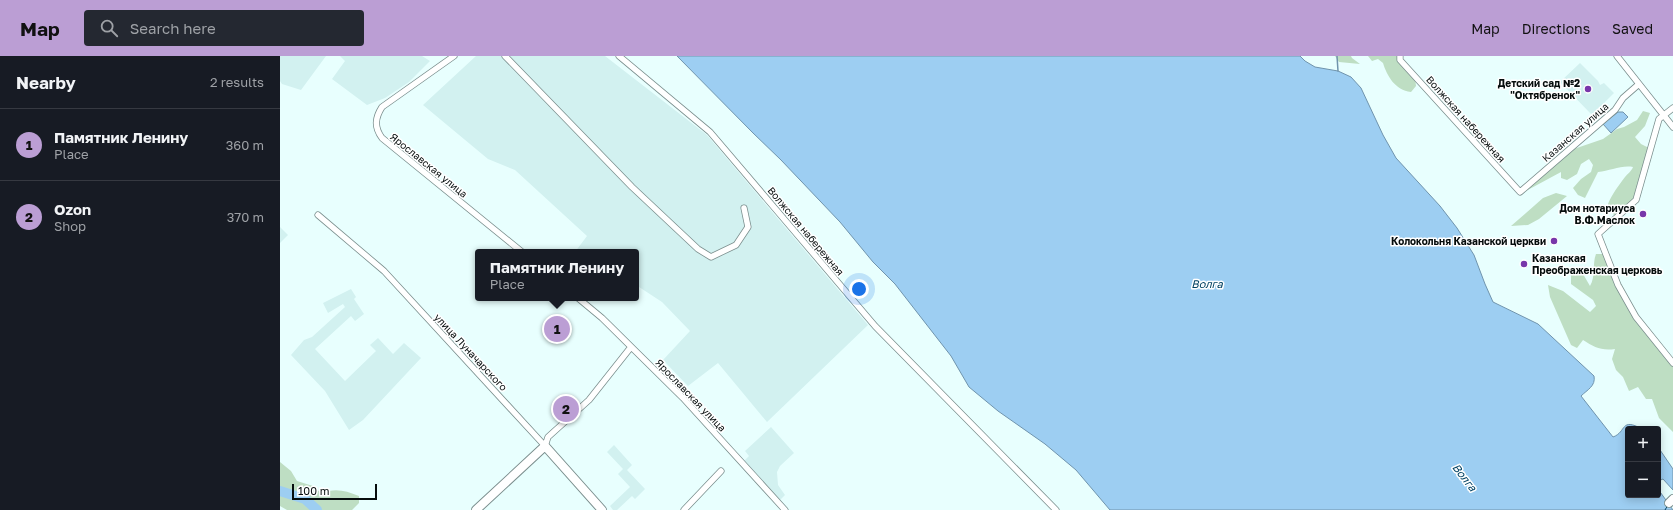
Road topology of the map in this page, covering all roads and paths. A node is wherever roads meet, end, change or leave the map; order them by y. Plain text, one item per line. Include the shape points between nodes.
1 (454, 56) edge
2 (505, 56) edge
3 (619, 56) edge
4 (1400, 56) edge
5 (1617, 56) edge
6 (1640, 84) junction
7 (1673, 108) edge
8 (1664, 115) junction
9 (1673, 128) edge
10 (1520, 192) joint
11 (744, 208) dead end
12 (318, 215) dead end
13 (518, 249) edge
14 (582, 301) edge
15 (631, 348) junction
16 (1673, 361) edge
17 (545, 446) junction
18 (721, 471) dead end
19 (476, 510) edge
20 (602, 510) edge
21 (684, 510) edge
22 (785, 510) edge
23 (1056, 510) edge

1 - 13 street, Ярославская улица via 382,107 376,119 378,131 382,138
2 - 11 street via 632,187 698,249 711,257 736,245 748,227
3 - 23 street, Волжская набережная via 710,132 875,326
4 - 10 street, Волжская набережная via 1400,60
5 - 6 street
6 - 8 street
6 - 10 street, Казанская улица via 1623,98 1615,110
7 - 8 street
8 - 9 street
8 - 16 street via 1659,119 1636,200 1598,234 1618,286 1636,317
12 - 17 street, улица Луначарского via 384,271
14 - 15 street, Ярославская улица
15 - 17 street via 589,400 548,437
15 - 22 street, Ярославская улица via 683,398
17 - 19 street
17 - 20 street, улица Луначарского
18 - 21 street

